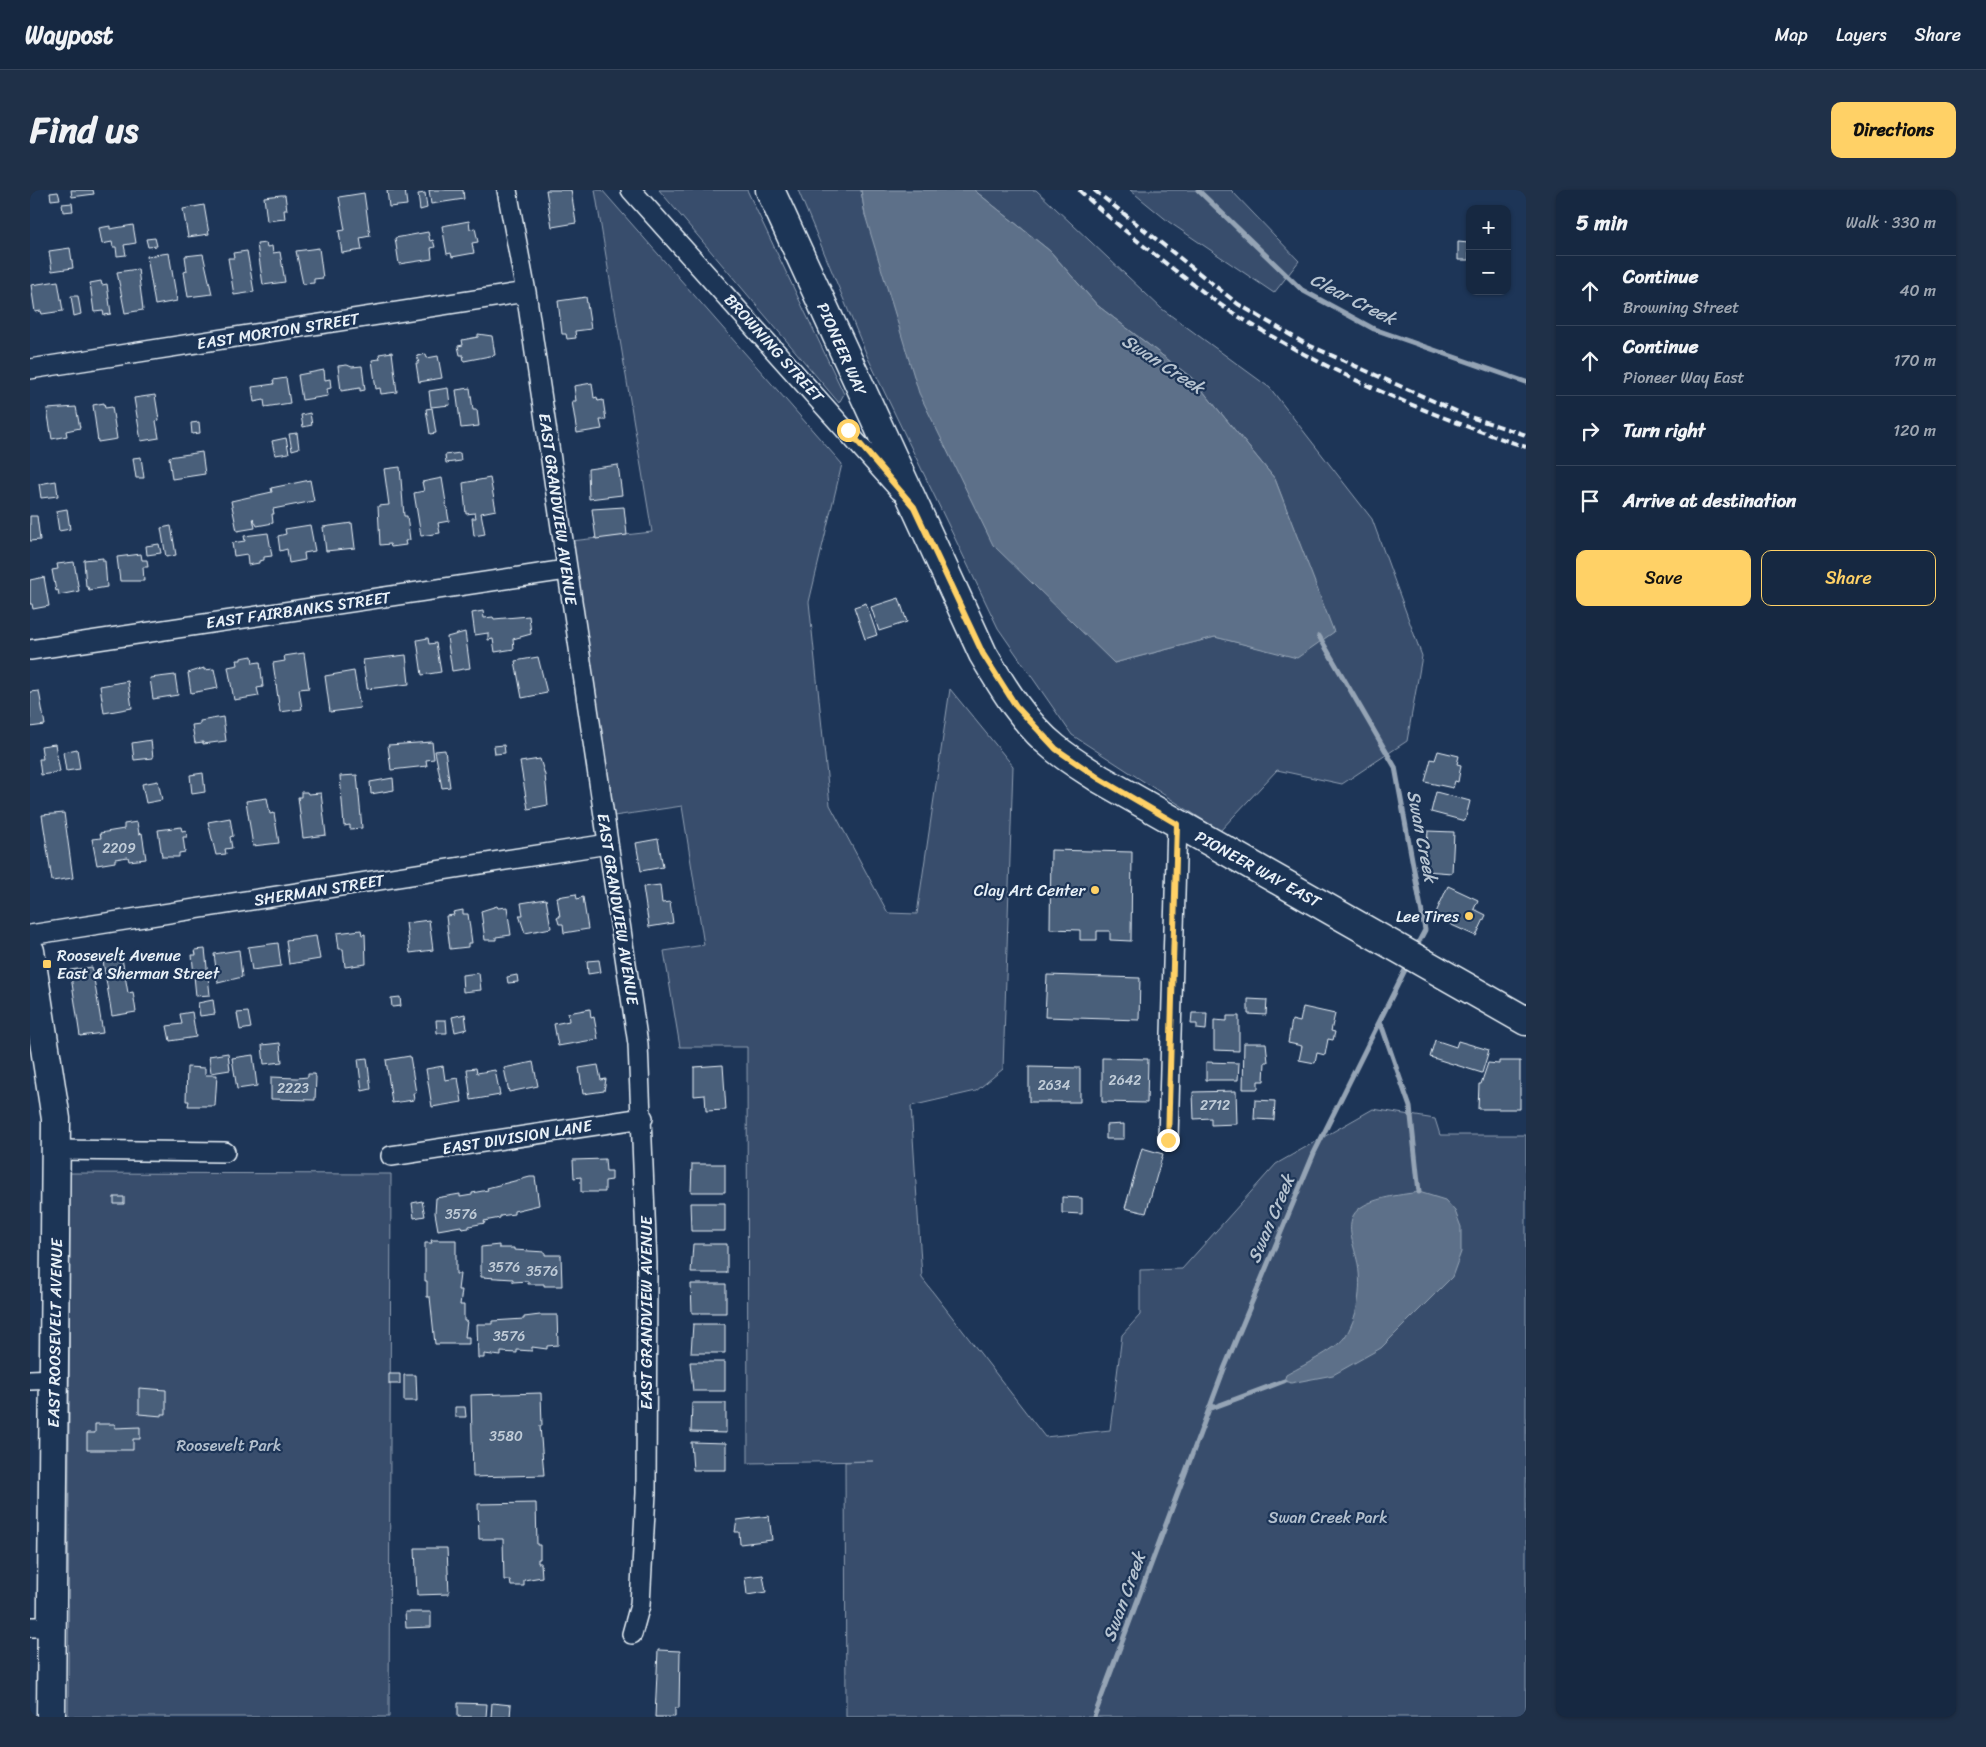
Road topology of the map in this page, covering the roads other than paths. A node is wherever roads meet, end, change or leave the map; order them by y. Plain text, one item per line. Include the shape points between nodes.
1 (507, 190) edge
2 (631, 190) edge
3 (770, 190) edge
4 (526, 292) junction
5 (30, 369) edge
6 (914, 507) junction
7 (566, 570) junction
8 (30, 650) edge
9 (1177, 824) junction
10 (608, 844) junction
11 (30, 936) edge
12 (30, 951) edge
13 (1526, 1021) edge
14 (643, 1118) junction
15 (1168, 1140) dead end
16 (56, 1150) junction
17 (225, 1152) dead end
18 (391, 1156) dead end
19 (42, 1379) edge
20 (41, 1627) edge
21 (632, 1634) dead end
22 (51, 1717) edge

1 - 4 street, EAST GRANDVIEW AVENUE
2 - 6 street, BROWNING STREET
3 - 6 main road, PIONEER WAY
4 - 5 street, EAST MORTON STREET
4 - 7 street, EAST GRANDVIEW AVENUE
6 - 9 main road, PIONEER WAY EAST via 983,654 1016,706 1056,749
7 - 8 street, EAST FAIRBANKS STREET
7 - 10 street, EAST GRANDVIEW AVENUE
9 - 13 main road, PIONEER WAY EAST
9 - 15 street
10 - 11 street, SHERMAN STREET
10 - 14 street, EAST GRANDVIEW AVENUE via 635,1026
12 - 16 main road, EAST ROOSEVELT AVENUE via 56,1119
14 - 18 street, EAST DIVISION LANE
14 - 21 street, EAST GRANDVIEW AVENUE via 647,1263 646,1493 640,1605
16 - 17 street
16 - 19 main road, EAST ROOSEVELT AVENUE
19 - 20 main road, EAST ROOSEVELT AVENUE
20 - 22 main road, EAST ROOSEVELT AVENUE

